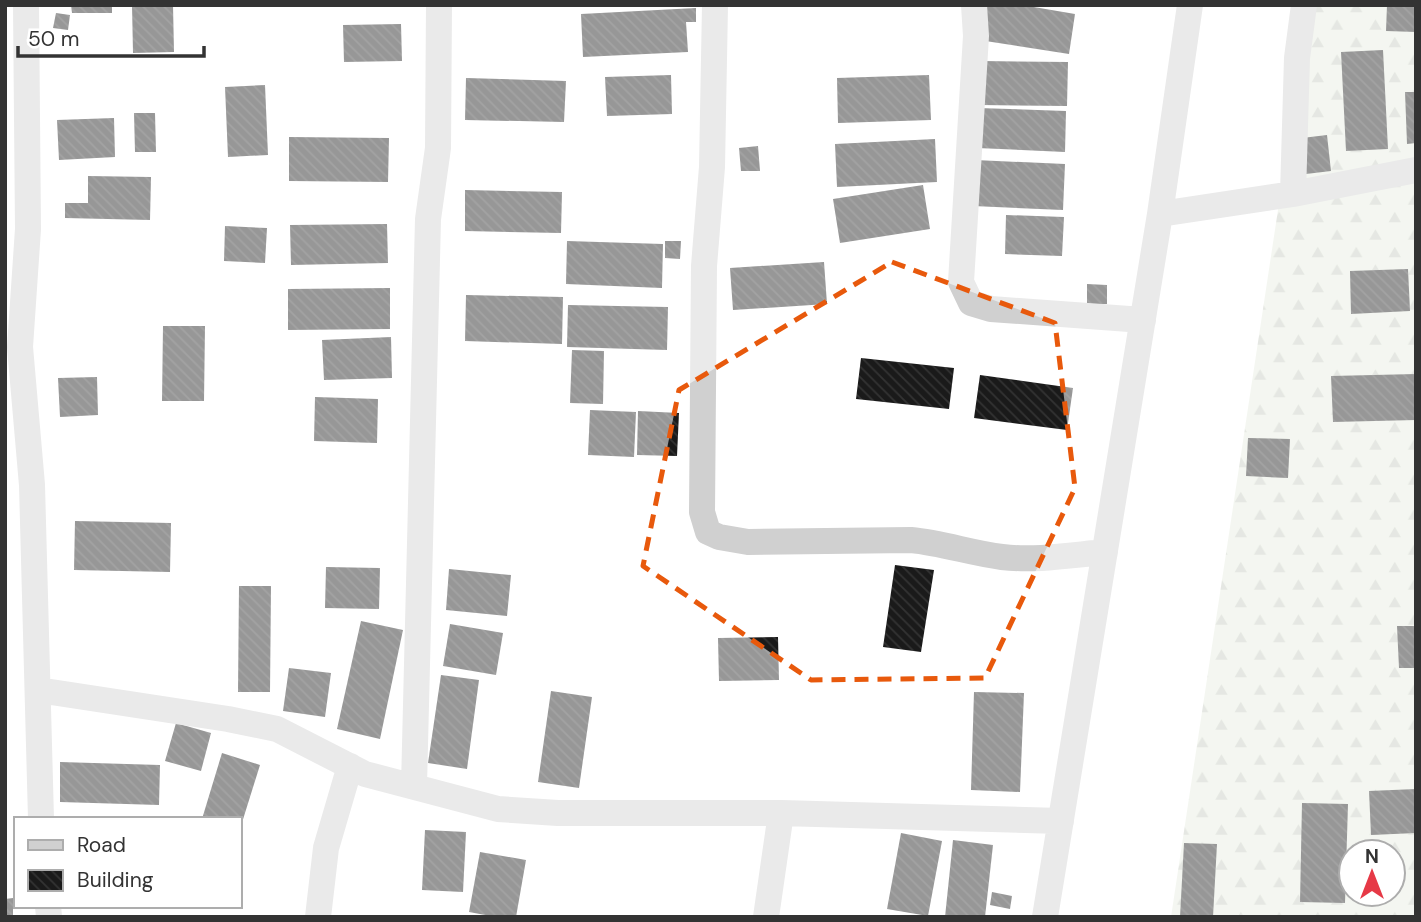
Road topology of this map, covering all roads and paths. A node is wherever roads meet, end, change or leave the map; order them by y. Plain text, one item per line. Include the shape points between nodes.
1 (26, 5) edge
2 (439, 5) edge
3 (715, 5) edge
4 (974, 5) edge
5 (1190, 5) edge
6 (1304, 5) edge
7 (1416, 170) edge
8 (1293, 194) junction
9 (1160, 214) junction
10 (1143, 320) junction
11 (1105, 552) junction
12 (38, 690) junction
13 (350, 766) junction
14 (414, 786) junction
15 (781, 813) junction
16 (41, 817) edge
17 (1061, 821) junction
18 (318, 917) edge
19 (766, 917) edge
20 (1045, 917) edge

1 - 12 street via 28,229 20,348 33,485
2 - 14 street via 438,148 428,219
3 - 11 street via 712,167 704,266 702,512 708,532 748,542 911,540 1003,557
4 - 10 street via 961,282 971,303 991,309
5 - 9 street
6 - 8 street via 1297,58
7 - 8 street
8 - 9 street
9 - 10 street
10 - 11 street
11 - 17 street
12 - 13 street via 276,730
12 - 16 street
13 - 14 street
13 - 18 street via 326,848
14 - 15 street via 498,809
15 - 17 street
15 - 19 street
17 - 20 street

